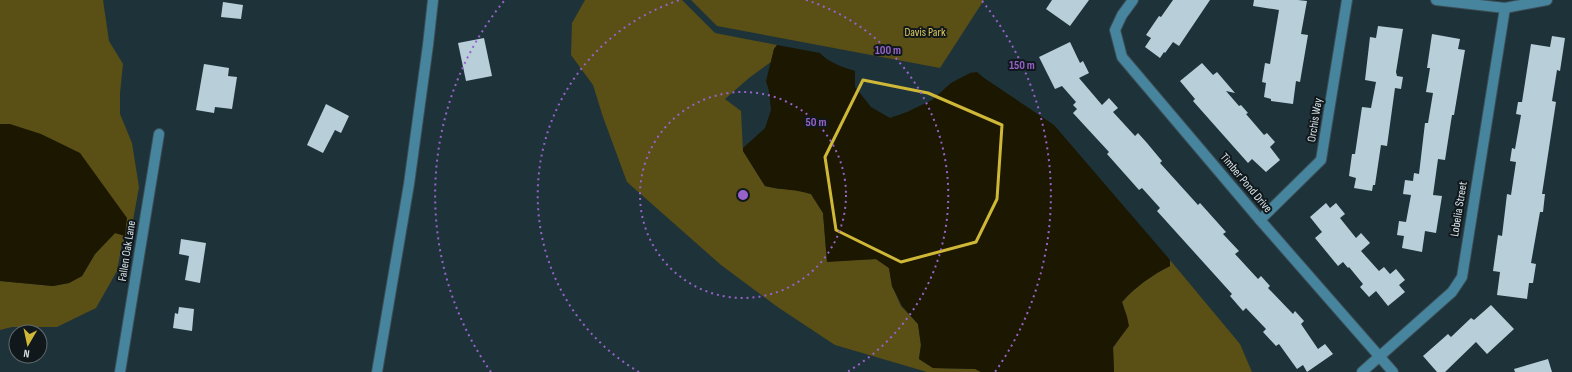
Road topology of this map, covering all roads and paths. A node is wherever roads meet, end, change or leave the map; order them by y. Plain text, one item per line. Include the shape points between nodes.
1 (433, 0) edge
2 (1134, 0) edge
3 (1347, 0) edge
4 (1436, 0) edge
5 (1547, 0) edge
6 (1505, 8) junction
7 (159, 134) dead end
8 (1260, 220) junction
9 (1380, 356) junction
10 (120, 372) edge
11 (377, 372) edge
12 (1362, 372) edge
13 (1393, 372) edge

1 - 11 street via 408,184
2 - 8 street, Timber Pond Drive via 1122,15 1115,30 1122,56
3 - 8 street, Orchis Way via 1321,160
4 - 6 street
5 - 6 street
6 - 9 street, Lobelia Street via 1462,277 1452,292
7 - 10 street, Fallen Oak Lane
8 - 9 street, Timber Pond Drive
9 - 12 street, Lobelia Street
9 - 13 street, Timber Pond Drive

